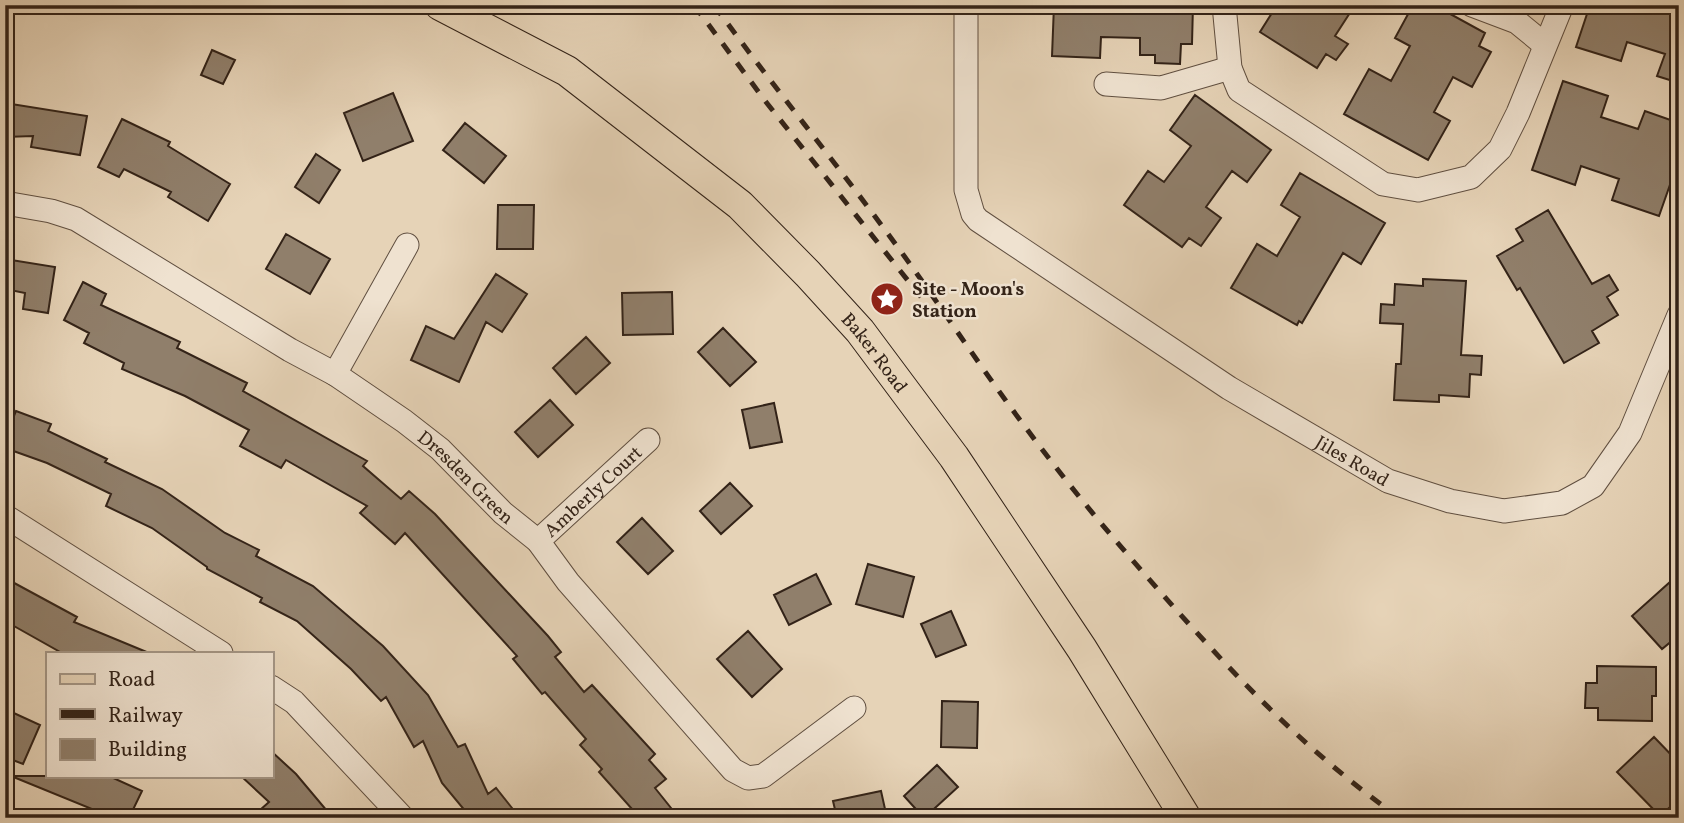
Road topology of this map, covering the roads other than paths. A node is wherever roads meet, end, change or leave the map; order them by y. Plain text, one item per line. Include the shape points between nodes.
1 (440, 5) edge
2 (967, 5) edge
3 (1224, 5) edge
4 (1472, 5) edge
5 (1562, 5) edge
6 (1545, 45) junction
7 (1230, 68) junction
8 (1106, 84) dead end
9 (5, 203) edge
10 (407, 245) dead end
11 (1679, 315) edge
12 (335, 374) junction
13 (648, 440) dead end
14 (5, 516) edge
15 (538, 541) junction
16 (219, 652) edge
17 (273, 688) edge
18 (854, 709) dead end
19 (403, 818) edge
20 (1186, 818) edge

1 - 20 main road, Baker Road via 567,71 740,205 817,283 860,331 954,457 1082,649
2 - 11 street, Jiles Road via 966,190 978,220 1229,388 1388,481 1450,501 1504,511 1562,503 1593,486 1630,433
3 - 7 street
4 - 6 street via 1517,22
5 - 6 street
6 - 7 street via 1500,149 1471,177 1418,190 1383,184 1372,177 1239,90
7 - 8 street via 1161,88
9 - 12 street, Dresden Green via 76,219
10 - 12 street
12 - 15 street, Dresden Green via 440,449 503,513
13 - 15 street, Amberly Court
14 - 16 street
15 - 18 street, Dresden Green via 709,746 740,774 763,776
17 - 19 street via 294,702

